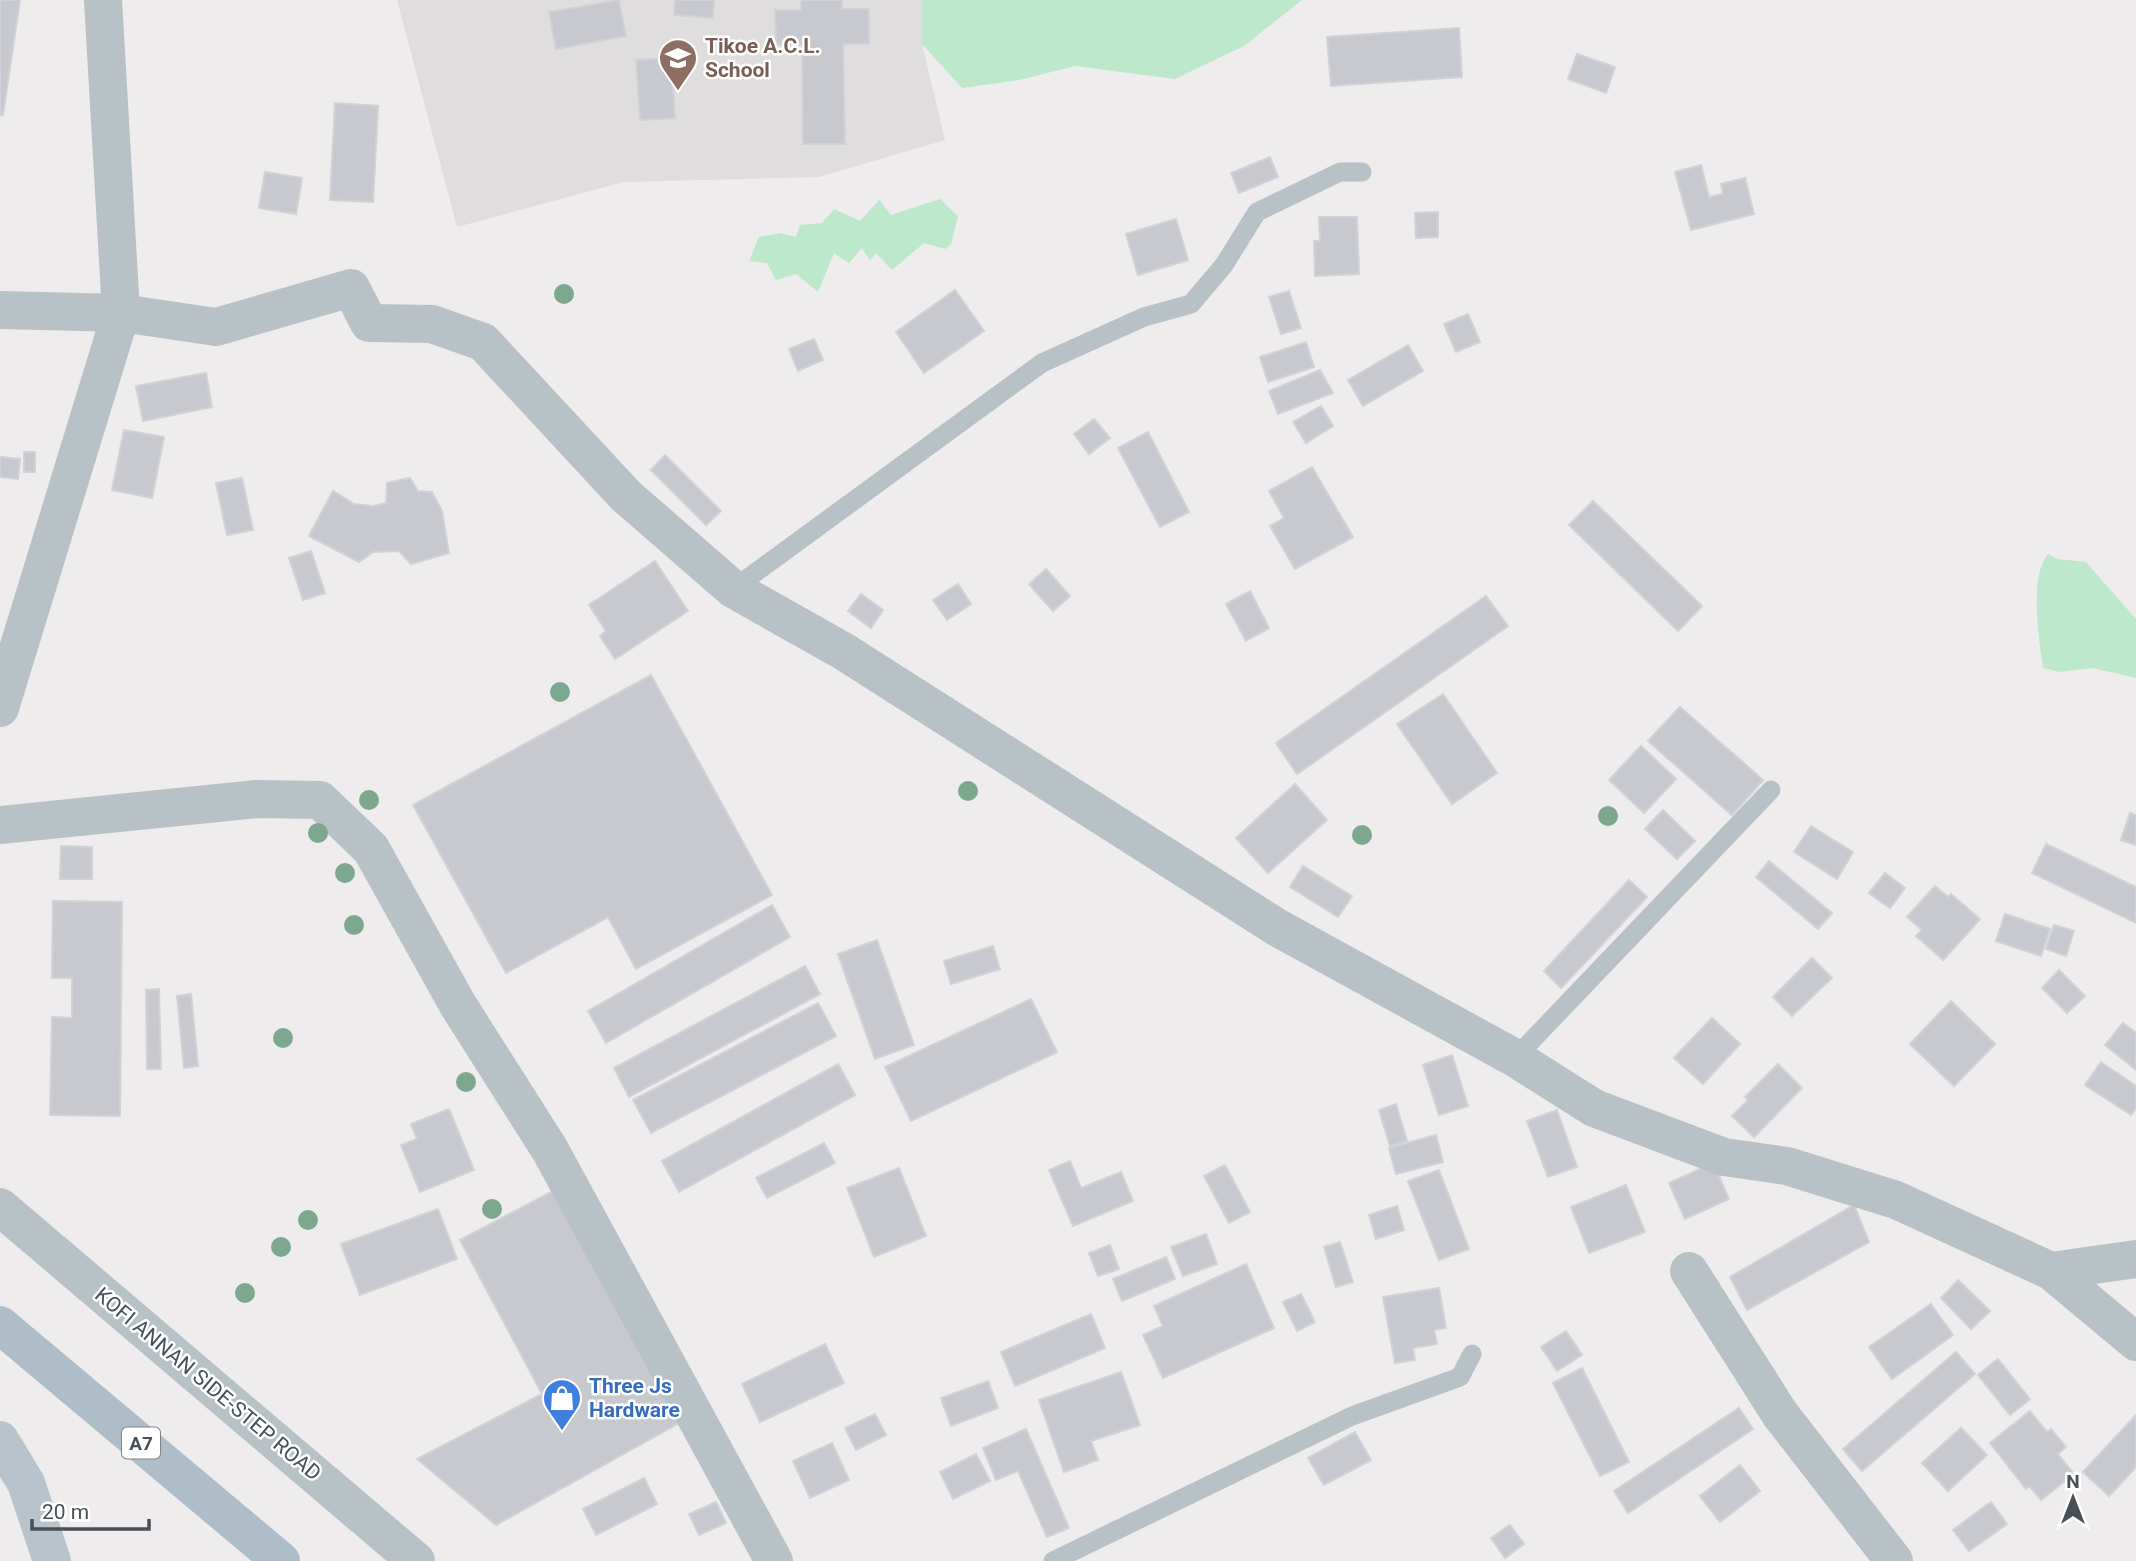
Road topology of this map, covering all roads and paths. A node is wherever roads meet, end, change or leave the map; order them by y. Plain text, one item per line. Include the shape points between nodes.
1 (103, 0) edge
2 (1362, 172) dead end
3 (0, 310) edge
4 (121, 313) junction
5 (733, 589) junction
6 (0, 708) edge
7 (1771, 790) dead end
8 (0, 825) edge
9 (1515, 1058) junction
10 (0, 1207) edge
11 (2136, 1259) edge
12 (1689, 1271) dead end
13 (2051, 1271) junction
14 (0, 1325) edge
15 (2136, 1342) edge
16 (1472, 1354) dead end
17 (0, 1440) edge
18 (52, 1561) edge
19 (281, 1561) edge
20 (416, 1561) edge
21 (774, 1561) edge
22 (1053, 1561) edge
23 (1894, 1561) edge

1 - 4 street
2 - 5 lane via 1340,172 1257,212 1224,265 1191,303 1144,317 1042,363
3 - 4 street
4 - 5 street via 216,327 351,288 369,323 432,324 483,342 626,496
4 - 6 street
5 - 9 street via 843,651 1278,928
7 - 9 lane
8 - 21 street via 257,799 320,800 371,849 458,1005 550,1150
9 - 13 street via 1594,1108 1724,1157 1787,1167 1896,1200
10 - 20 street, KOFI ANNAN SIDE-STEP ROAD
11 - 13 street
12 - 23 street via 1780,1414
13 - 15 street
14 - 19 main road, A7
16 - 22 lane via 1460,1377 1352,1416
17 - 18 main road via 26,1483

